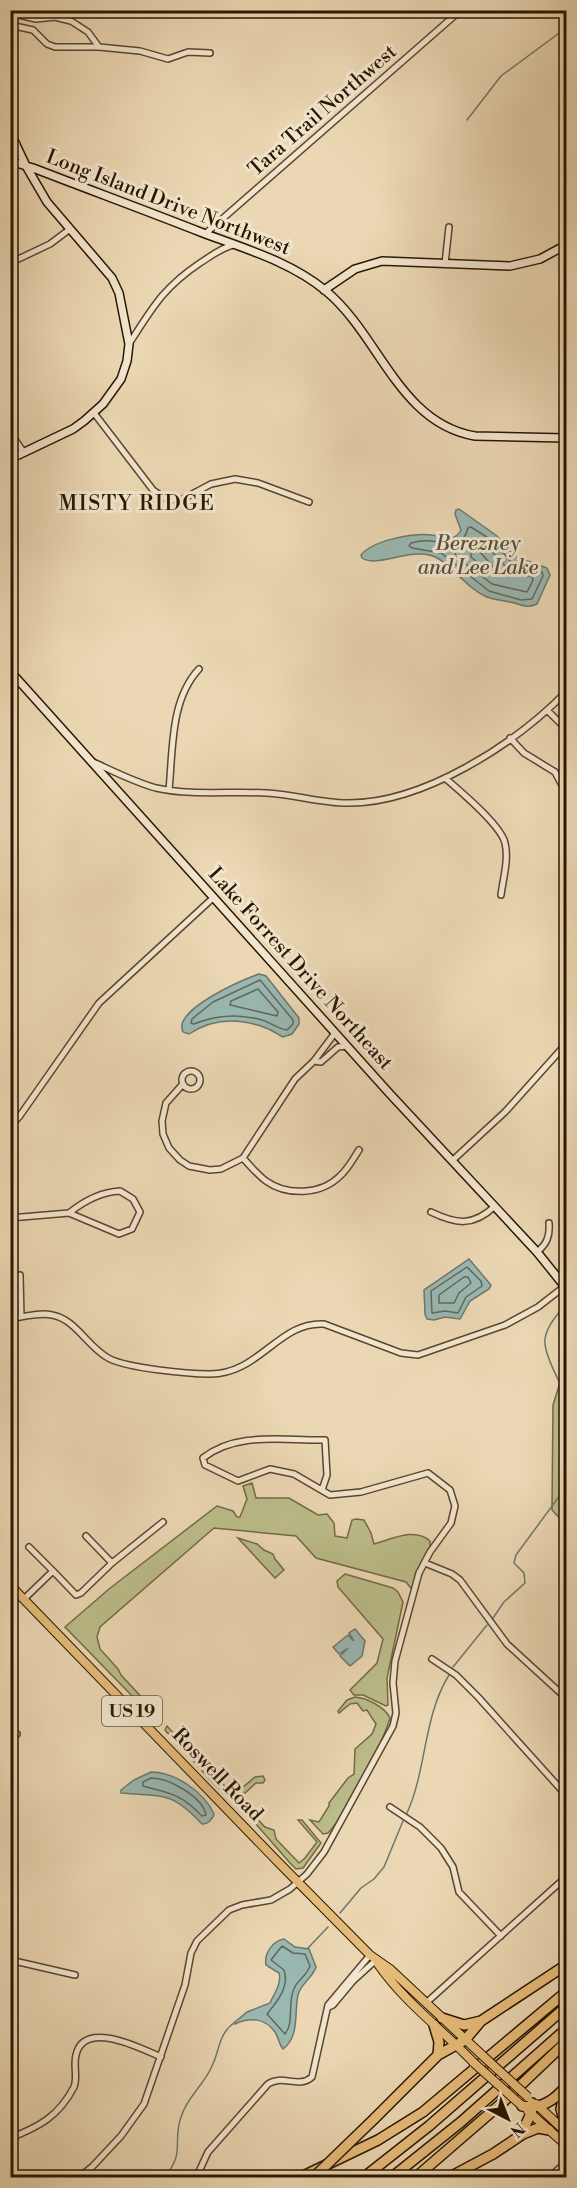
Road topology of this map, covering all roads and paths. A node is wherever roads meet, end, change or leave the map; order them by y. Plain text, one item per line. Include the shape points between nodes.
1 (461, 10) edge
2 (10, 13) edge
3 (36, 19) junction
4 (10, 25) edge
5 (33, 30) junction
6 (99, 47) junction
7 (210, 53) dead end
8 (10, 132) edge
9 (16, 144) junction
10 (10, 152) edge
11 (10, 161) edge
12 (26, 166) junction
13 (449, 227) dead end
14 (70, 229) junction
15 (205, 234) junction
16 (233, 244) junction
17 (567, 245) edge
18 (10, 263) edge
19 (446, 264) junction
20 (324, 290) junction
21 (129, 344) junction
22 (94, 413) junction
23 (10, 432) edge
24 (567, 438) edge
25 (24, 453) junction
26 (10, 459) edge
27 (309, 502) dead end
28 (199, 669) dead end
29 (10, 671) edge
30 (567, 692) edge
31 (548, 711) junction
32 (567, 729) edge
33 (510, 738) junction
34 (91, 761) junction
35 (445, 778) junction
36 (169, 790) junction
37 (567, 793) edge
38 (501, 895) dead end
39 (213, 897) junction
40 (335, 1033) junction
41 (567, 1044) edge
42 (347, 1046) junction
43 (319, 1051) junction
44 (326, 1058) junction
45 (314, 1062) junction
46 (183, 1084) dead end
47 (10, 1126) edge
48 (359, 1150) dead end
49 (243, 1158) junction
50 (453, 1160) junction
51 (495, 1206) junction
52 (431, 1212) dead end
53 (69, 1213) junction
54 (10, 1218) edge
55 (549, 1223) dead end
56 (537, 1252) junction
57 (20, 1275) dead end
58 (566, 1287) edge
59 (21, 1317) junction
60 (10, 1319) edge
61 (322, 1490) junction
62 (163, 1522) dead end
63 (86, 1536) dead end
64 (29, 1547) dead end
65 (112, 1563) junction
66 (425, 1563) junction
67 (53, 1571) junction
68 (10, 1585) edge
69 (24, 1599) junction
70 (432, 1659) dead end
71 (567, 1698) edge
72 (10, 1732) edge
73 (17, 1734) dead end
74 (567, 1795) edge
75 (390, 1807) dead end
76 (567, 1877) edge
77 (298, 1883) junction
78 (501, 1936) junction
79 (373, 1958) junction
80 (10, 1960) edge
81 (567, 1965) edge
82 (75, 1975) dead end
83 (567, 1992) edge
84 (426, 2003) junction
85 (567, 2007) edge
86 (442, 2018) junction
87 (481, 2021) junction
88 (434, 2025) junction
89 (567, 2029) edge
90 (465, 2040) junction
91 (567, 2042) edge
92 (456, 2046) junction
93 (438, 2055) junction
94 (161, 2056) junction
95 (567, 2086) edge
96 (532, 2104) junction
97 (521, 2105) joint
98 (549, 2130) junction
99 (567, 2130) edge
100 (523, 2134) junction
101 (10, 2138) edge
102 (567, 2145) edge
103 (567, 2162) edge
104 (78, 2178) edge
105 (196, 2178) edge
106 (299, 2178) edge
107 (313, 2178) edge
108 (363, 2178) edge
109 (391, 2178) edge
110 (415, 2178) edge
111 (448, 2178) edge
112 (549, 2178) edge

1 - 15 street, Tara Trail Northwest
2 - 3 street
3 - 5 street
3 - 6 street via 55,17 71,21 88,32
4 - 5 street
5 - 6 street via 55,47
6 - 7 street via 140,51 168,59 188,52
8 - 9 street
9 - 10 street
9 - 12 street
11 - 12 street, Long Island Drive Northwest
12 - 14 street
12 - 15 street, Long Island Drive Northwest
13 - 19 street
14 - 18 street via 50,244
14 - 21 street via 112,278 119,293
15 - 16 street, Long Island Drive Northwest
16 - 20 street, Long Island Drive Northwest via 281,263
16 - 21 street via 172,284
17 - 19 street via 520,265
19 - 20 street via 382,261 355,269
20 - 24 street, Long Island Drive Northwest via 356,322 410,398 440,425 475,436
21 - 22 street via 121,379
22 - 25 street via 73,429
22 - 27 street via 153,489 166,499 181,500 211,484 235,479 258,483
23 - 25 street
25 - 26 street
28 - 36 street via 179,703
29 - 34 street, Lake Forrest Drive Northeast
30 - 31 street
31 - 32 street
31 - 33 street
33 - 35 street
33 - 37 street via 524,753 555,772
34 - 36 street via 140,783
34 - 39 street, Lake Forrest Drive Northeast
35 - 36 street via 392,797 348,803 275,793
35 - 38 street via 503,838 506,850
39 - 40 street, Lake Forrest Drive Northeast
39 - 47 street via 99,1003
40 - 42 street, Lake Forrest Drive Northeast
40 - 43 street
41 - 50 street via 505,1112
42 - 44 street via 338,1047
42 - 50 street, Lake Forrest Drive Northeast
43 - 44 street
43 - 45 street
44 - 45 street
45 - 49 street via 295,1079
46 - 49 street via 166,1103 162,1121 169,1148 180,1160 200,1169 221,1169
48 - 49 street via 339,1177 305,1192 267,1182
50 - 51 street, Lake Forrest Drive Northeast
51 - 52 street via 481,1217 465,1222
51 - 56 street, Lake Forrest Drive Northeast
53 - 53 street via 119,1234 132,1228 140,1212 133,1199 120,1191 100,1195
53 - 54 street
55 - 56 street via 549,1235
56 - 58 street, Lake Forrest Drive Northeast
57 - 59 street
58 - 59 street via 505,1325 424,1354 401,1353 313,1323 295,1329 245,1366 212,1374 122,1364 98,1351 58,1317
59 - 60 street
61 - 61 street via 294,1474 270,1469 238,1481 205,1466 203,1458 250,1440 325,1440 327,1475
61 - 66 street via 330,1495 361,1492 428,1473 445,1484 455,1506 451,1523
62 - 65 street
63 - 65 street
64 - 67 street
65 - 67 street via 76,1595
66 - 71 street via 460,1580 507,1644
66 - 77 street via 395,1661 393,1726 324,1852
67 - 69 street
68 - 69 main road, Roswell Road / US 19
69 - 77 main road, Roswell Road / US 19
70 - 74 street via 464,1682
72 - 73 street
75 - 78 street via 420,1827 441,1848 453,1867 459,1892
76 - 78 street
77 - 79 main road, Roswell Road / US 19
77 - 94 street via 271,1900 229,1910 197,1941
78 - 84 street
79 - 84 main road, Roswell Road / US 19
79 - 88 main road, Roswell Road / US 19
79 - 105 street via 328,2005 312,2077 304,2082 280,2079 268,2084 208,2152
80 - 82 street
81 - 87 highway
83 - 106 highway via 423,2112 378,2140
84 - 86 main road, Roswell Road / US 19
85 - 108 highway via 450,2109
86 - 87 highway via 464,2025
86 - 90 main road, Roswell Road / US 19
87 - 90 highway
88 - 92 main road, Roswell Road
88 - 93 highway
89 - 109 highway
90 - 92 highway
90 - 96 main road, Roswell Road / US 19, bridge
91 - 110 highway
92 - 93 highway
92 - 97 main road, Roswell Road, bridge
93 - 107 highway, bridge
94 - 101 street via 123,2040 85,2040 75,2055 74,2086 59,2109 42,2125
94 - 104 street via 134,2121
95 - 96 highway via 553,2100
95 - 99 highway via 561,2110
96 - 97 highway
96 - 98 main road, Roswell Road
96 - 99 main road, Roswell Road
96 - 100 highway
98 - 100 highway via 538,2128
98 - 102 main road, Roswell Road
100 - 111 highway
103 - 112 street

